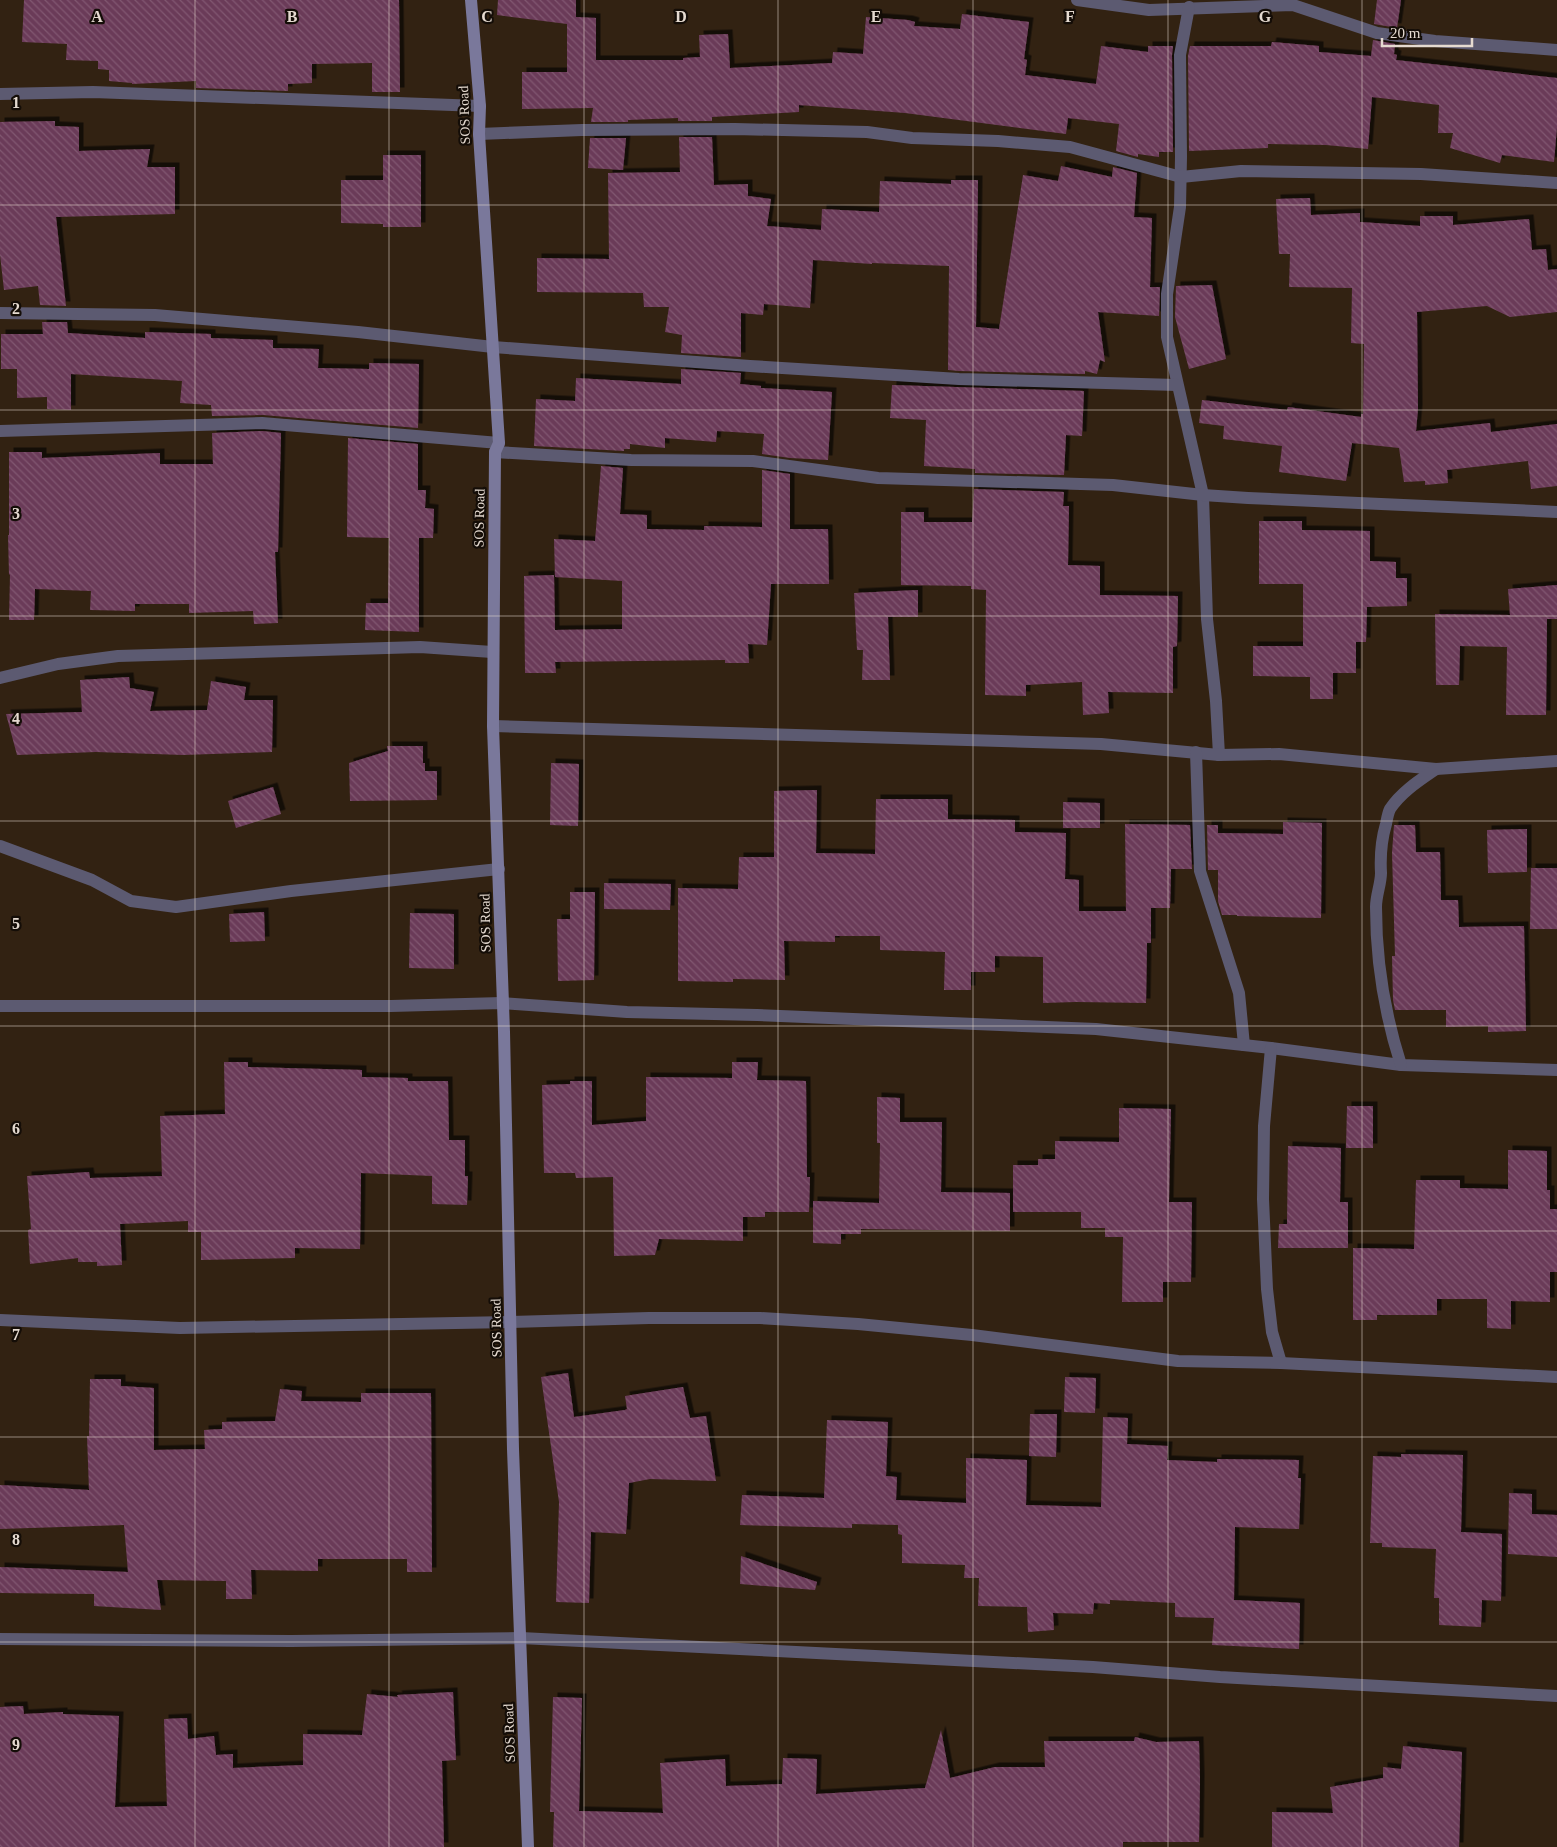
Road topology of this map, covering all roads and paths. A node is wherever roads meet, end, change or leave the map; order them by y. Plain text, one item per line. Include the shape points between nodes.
1 (471, 0) edge
2 (1077, 0) edge
3 (1150, 5) edge
4 (1189, 7) junction
5 (1557, 50) edge
6 (0, 94) edge
7 (480, 106) junction
8 (479, 134) junction
9 (1181, 177) junction
10 (1557, 182) edge
11 (0, 312) edge
12 (493, 347) junction
13 (1177, 385) junction
14 (0, 431) edge
15 (497, 448) junction
16 (1203, 495) junction
17 (1557, 512) edge
18 (492, 652) junction
19 (0, 678) edge
20 (493, 726) junction
21 (1196, 752) junction
22 (1219, 754) junction
23 (1557, 761) edge
24 (1436, 769) junction
25 (0, 846) edge
26 (499, 869) junction
27 (502, 1003) junction
28 (0, 1006) edge
29 (1244, 1045) junction
30 (1271, 1048) junction
31 (1401, 1065) junction
32 (1557, 1070) edge
33 (0, 1320) edge
34 (511, 1322) junction
35 (1281, 1363) junction
36 (1557, 1377) edge
37 (521, 1638) junction
38 (0, 1639) edge
39 (1557, 1696) edge
40 (528, 1847) edge

1 - 7 street, SOS Road
2 - 3 street
3 - 4 street
4 - 5 street via 1293,4 1377,33
4 - 9 street via 1180,55
6 - 7 street via 93,92
7 - 8 street, SOS Road
8 - 9 street via 735,129 867,132 912,138 1070,147
8 - 12 street, SOS Road
9 - 10 street via 1250,171 1421,174
9 - 13 street via 1180,207 1167,294 1168,337
11 - 12 street via 155,315
12 - 13 street via 959,379
12 - 15 street, SOS Road
13 - 16 street
14 - 15 street via 262,423
15 - 16 street via 631,460 753,461 878,478 1113,485
15 - 18 street, SOS Road
16 - 17 street
16 - 22 street via 1207,619
18 - 19 street via 420,647 118,656 58,664
18 - 20 street, SOS Road
20 - 21 street via 1102,744
20 - 26 street, SOS Road
21 - 22 street
21 - 29 street via 1200,871 1239,994
22 - 24 street via 1279,754
23 - 24 street
24 - 31 street via 1410,787 1390,810 1381,841 1377,930 1382,981
25 - 26 street via 92,880 131,901 176,907
26 - 27 street, SOS Road
27 - 28 street
27 - 29 street via 627,1012 1096,1029
27 - 34 street, SOS Road
29 - 30 street
30 - 31 street
30 - 35 street via 1264,1126 1264,1199 1267,1289 1272,1332
31 - 32 street
33 - 34 street via 180,1328
34 - 35 street via 760,1318 972,1335 1178,1361
34 - 37 street, SOS Road
35 - 36 street
37 - 38 street via 291,1641
37 - 39 street via 1093,1666
37 - 40 street, SOS Road

